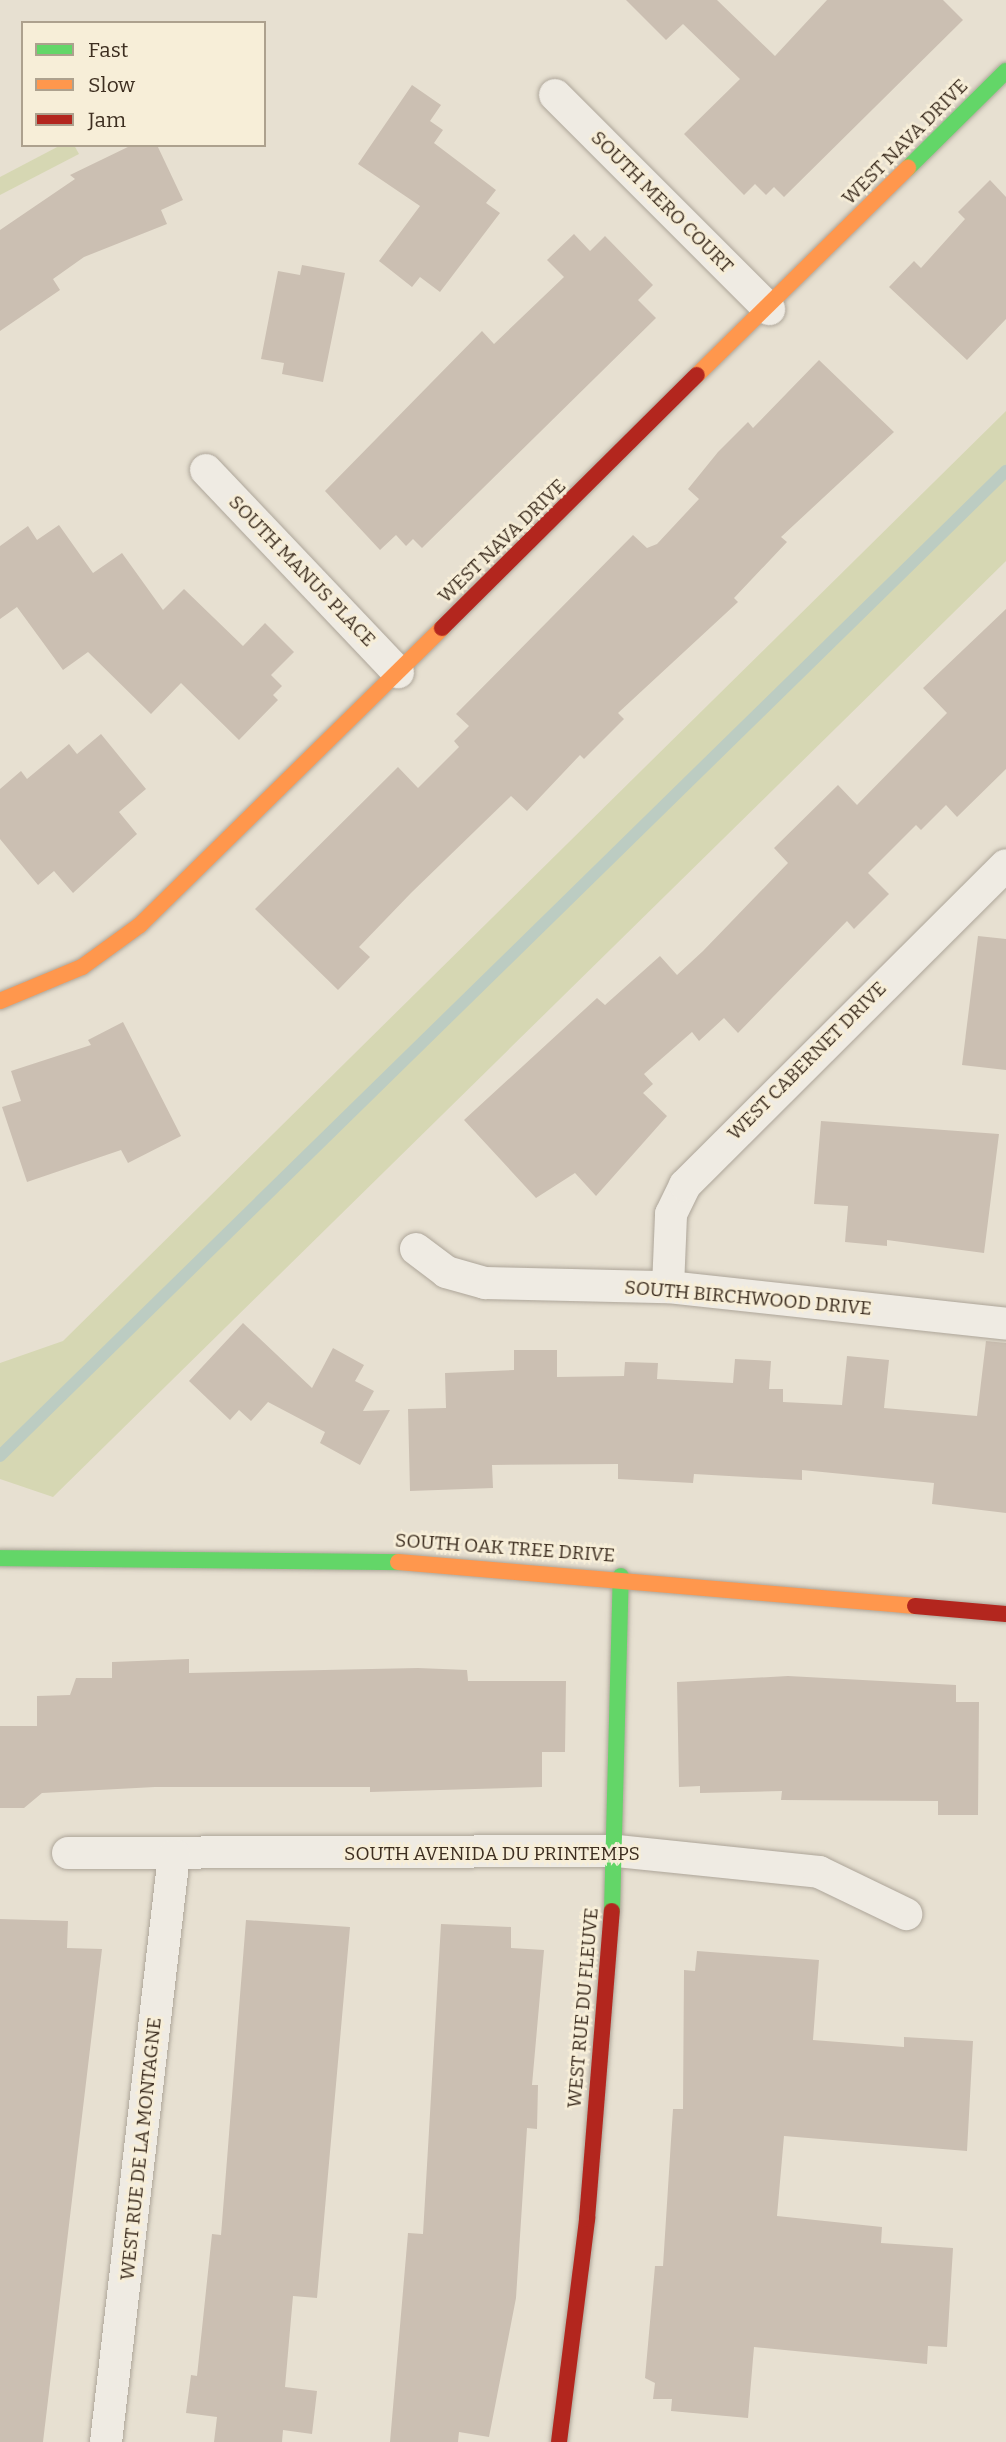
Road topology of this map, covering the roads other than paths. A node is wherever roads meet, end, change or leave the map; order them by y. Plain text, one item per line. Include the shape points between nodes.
1 (1006, 71) edge
2 (555, 95) dead end
3 (769, 309) junction
4 (206, 470) dead end
5 (398, 672) junction
6 (1006, 864) edge
7 (0, 1000) edge
8 (416, 1248) dead end
9 (668, 1287) junction
10 (1006, 1324) edge
11 (0, 1558) edge
12 (621, 1576) junction
13 (1006, 1614) edge
14 (617, 1851) junction
15 (68, 1853) dead end
16 (174, 1855) junction
17 (906, 1914) dead end
18 (106, 2442) edge
19 (559, 2442) edge

1 - 3 street, WEST NAVA DRIVE
2 - 3 street, SOUTH MERO COURT
3 - 5 street, WEST NAVA DRIVE
4 - 5 street, SOUTH MANUS PLACE
5 - 7 street, WEST NAVA DRIVE via 139,925 82,967
6 - 9 street, WEST CABERNET DRIVE via 685,1185 671,1214
8 - 9 street, SOUTH BIRCHWOOD DRIVE via 446,1272 485,1283
9 - 10 street, SOUTH BIRCHWOOD DRIVE
11 - 12 street, SOUTH OAK TREE DRIVE via 418,1562
12 - 13 street, SOUTH OAK TREE DRIVE
12 - 14 street, WEST RUE DU FLEUVE
14 - 16 street, SOUTH AVENIDA DU PRINTEMPS
14 - 17 street, SOUTH AVENIDA DU PRINTEMPS via 819,1872
14 - 19 street, WEST RUE DU FLEUVE via 587,2219
15 - 16 street, SOUTH AVENIDA DU PRINTEMPS
16 - 18 street, WEST RUE DE LA MONTAGNE

